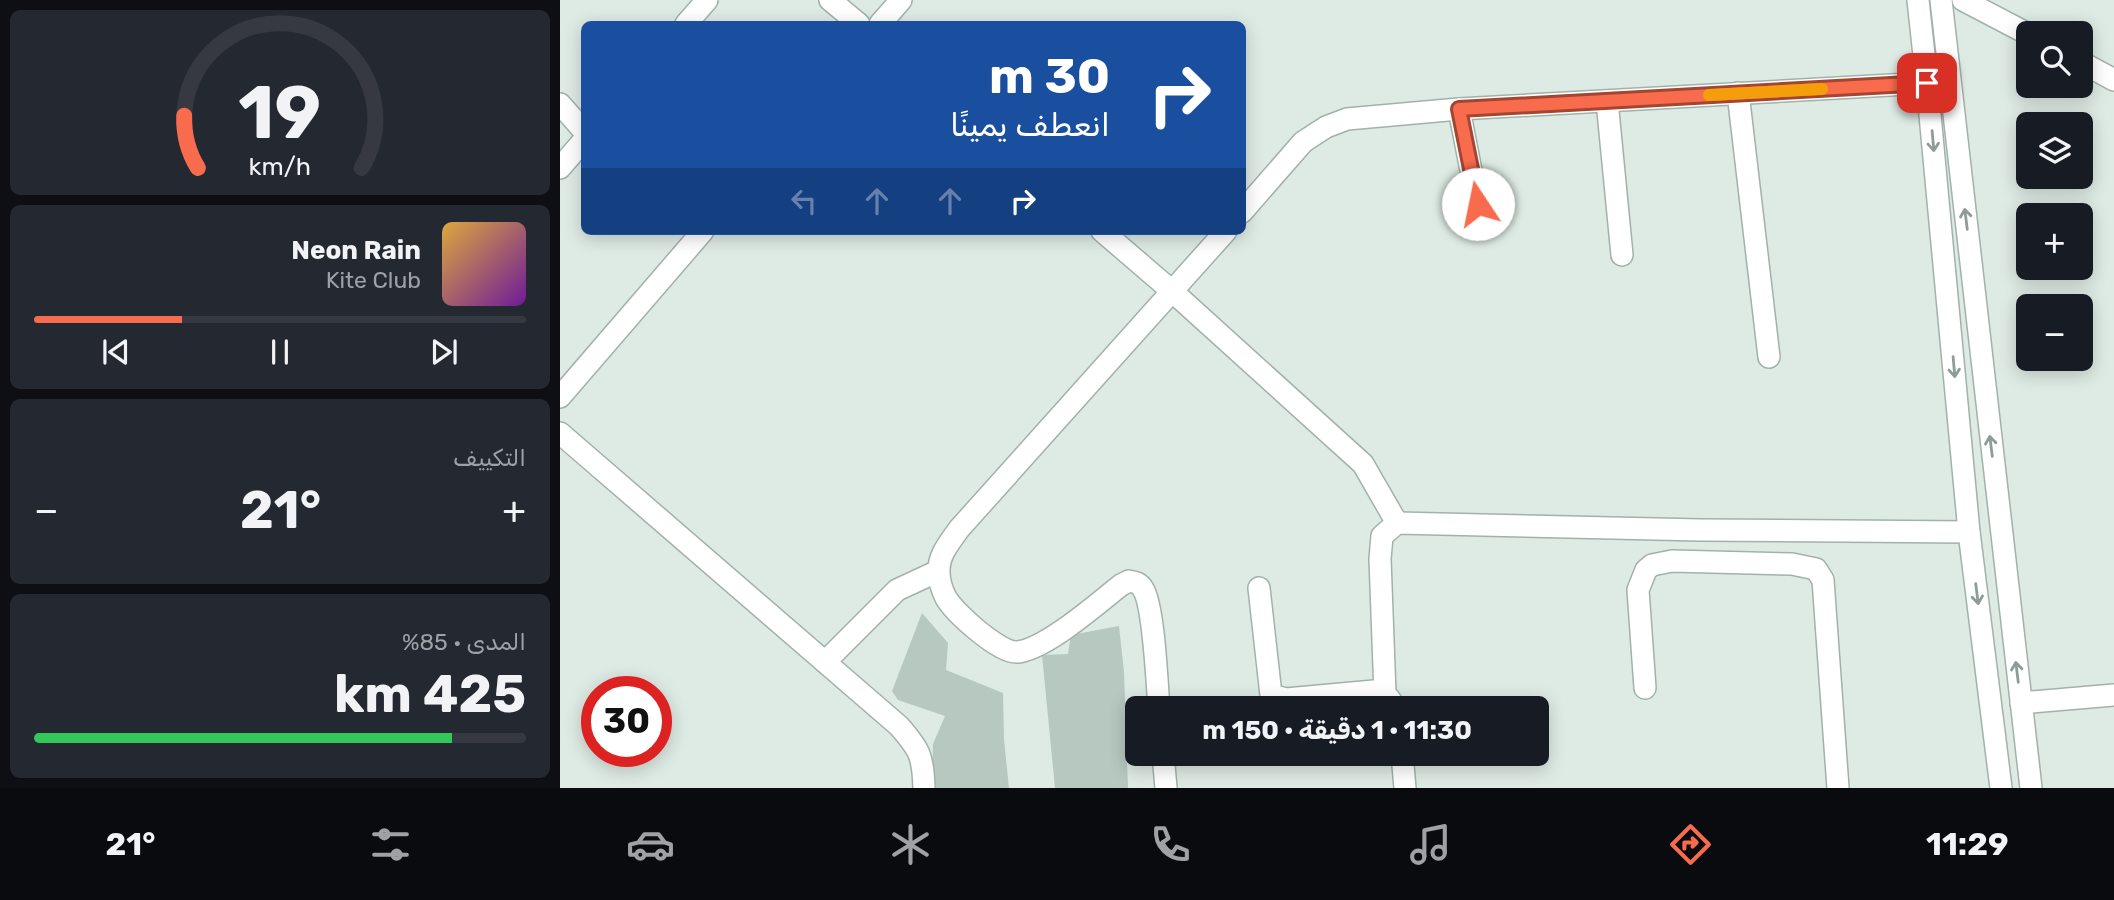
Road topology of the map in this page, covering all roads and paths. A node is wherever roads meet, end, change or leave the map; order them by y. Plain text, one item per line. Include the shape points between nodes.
1 (707, 0) edge
2 (830, 0) edge
3 (901, 0) edge
4 (1918, 0) edge
5 (1941, 0) edge
6 (1963, 0) edge
7 (689, 21) edge
8 (855, 21) edge
9 (883, 21) edge
10 (2016, 28) edge
11 (2093, 69) edge
12 (2114, 80) edge
13 (1927, 83) junction
14 (1738, 93) junction
15 (1606, 101) junction
16 (560, 104) edge
17 (1459, 109) junction
18 (581, 128) edge
19 (581, 144) edge
20 (560, 168) edge
21 (1246, 207) edge
22 (1482, 227) dead end
23 (700, 235) edge
24 (1107, 235) edge
25 (1223, 235) edge
26 (1622, 255) dead end
27 (1173, 292) junction
28 (1769, 356) dead end
29 (560, 397) edge
30 (560, 433) edge
31 (1397, 523) junction
32 (1969, 532) junction
33 (939, 571) junction
34 (1259, 589) dead end
35 (825, 662) junction
36 (1645, 688) dead end
37 (2114, 695) edge
38 (1158, 696) edge
39 (1275, 696) edge
40 (1311, 696) edge
41 (1382, 696) edge
42 (1389, 696) edge
43 (2021, 703) junction
44 (1164, 766) edge
45 (1403, 766) edge
46 (924, 788) edge
47 (1166, 788) edge
48 (1405, 788) edge
49 (1838, 788) edge
50 (2001, 788) edge
51 (2031, 788) edge

1 - 7 street
2 - 8 street
3 - 9 street
4 - 13 street
43 -> 5 street
6 - 10 street
11 - 12 street
13 - 14 street
13 -> 32 street
14 - 15 street
14 - 28 street
15 - 17 street
15 - 26 street
16 - 18 street
17 - 21 street via 1347,120 1326,127 1303,142
17 - 22 street
19 - 20 street
23 - 29 street
24 - 27 street
25 - 27 street
27 - 31 street via 1363,464
27 - 33 street via 959,529 944,550
30 - 35 street
31 - 32 street
31 - 42 street via 1382,536 1380,559
32 -> 50 street
33 - 35 street via 897,590
33 - 38 street via 947,600 998,647 1009,651 1042,643 1121,585 1139,584 1150,610
34 - 39 street via 1271,695
35 - 46 street via 914,743 923,761
36 - 49 street via 1638,590 1653,565 1672,561 1792,564 1816,569 1823,580
37 - 43 street
40 - 41 street via 1353,691 1374,691
43 - 51 street
44 - 47 street
45 - 48 street

